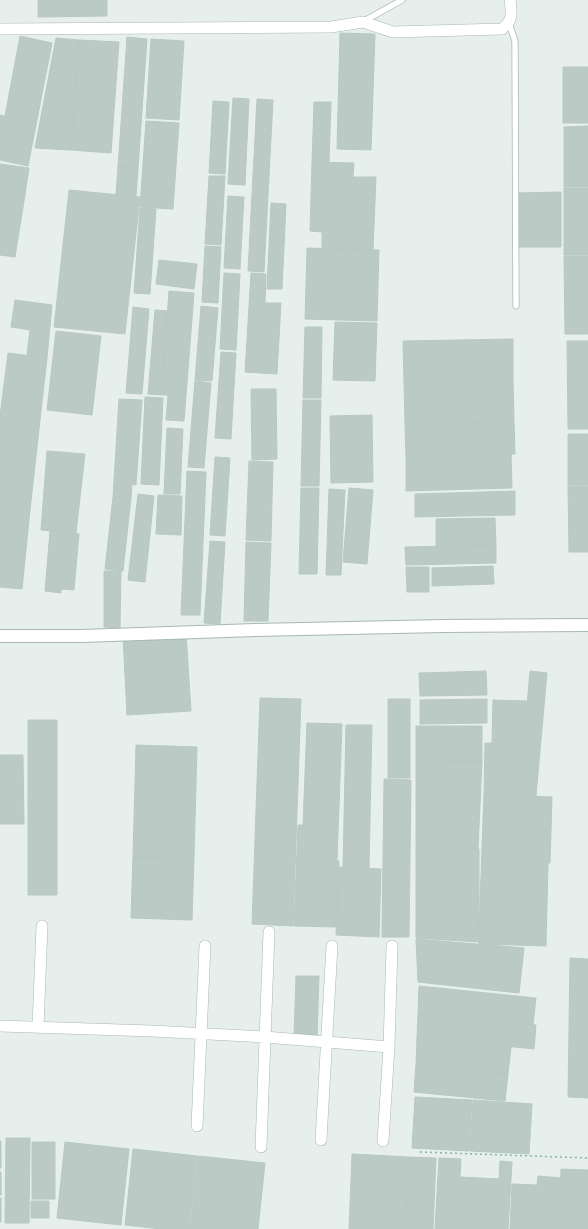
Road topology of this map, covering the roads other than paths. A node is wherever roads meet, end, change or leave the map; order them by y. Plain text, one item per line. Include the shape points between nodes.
1 (402, 0) edge
2 (510, 0) edge
3 (363, 22) junction
4 (509, 23) junction
5 (0, 29) edge
6 (516, 306) dead end
7 (588, 625) edge
8 (0, 636) edge
9 (42, 926) dead end
10 (269, 932) dead end
11 (205, 946) dead end
12 (332, 946) dead end
13 (392, 946) dead end
14 (0, 1026) edge
15 (38, 1027) junction
16 (201, 1034) junction
17 (265, 1037) junction
18 (327, 1042) junction
19 (389, 1047) junction
20 (197, 1126) dead end
21 (321, 1140) dead end
22 (383, 1141) dead end
23 (261, 1147) dead end

1 - 3 lane
2 - 4 street via 512,13
3 - 4 street via 394,32 502,29
3 - 5 street via 331,27
4 - 6 lane via 515,42
7 - 8 street
9 - 15 street
10 - 17 street
11 - 16 street
12 - 18 street
13 - 19 street
14 - 15 street
15 - 16 street
16 - 17 street
16 - 20 street
17 - 18 street
17 - 23 street
18 - 19 street
18 - 21 street
19 - 22 street

